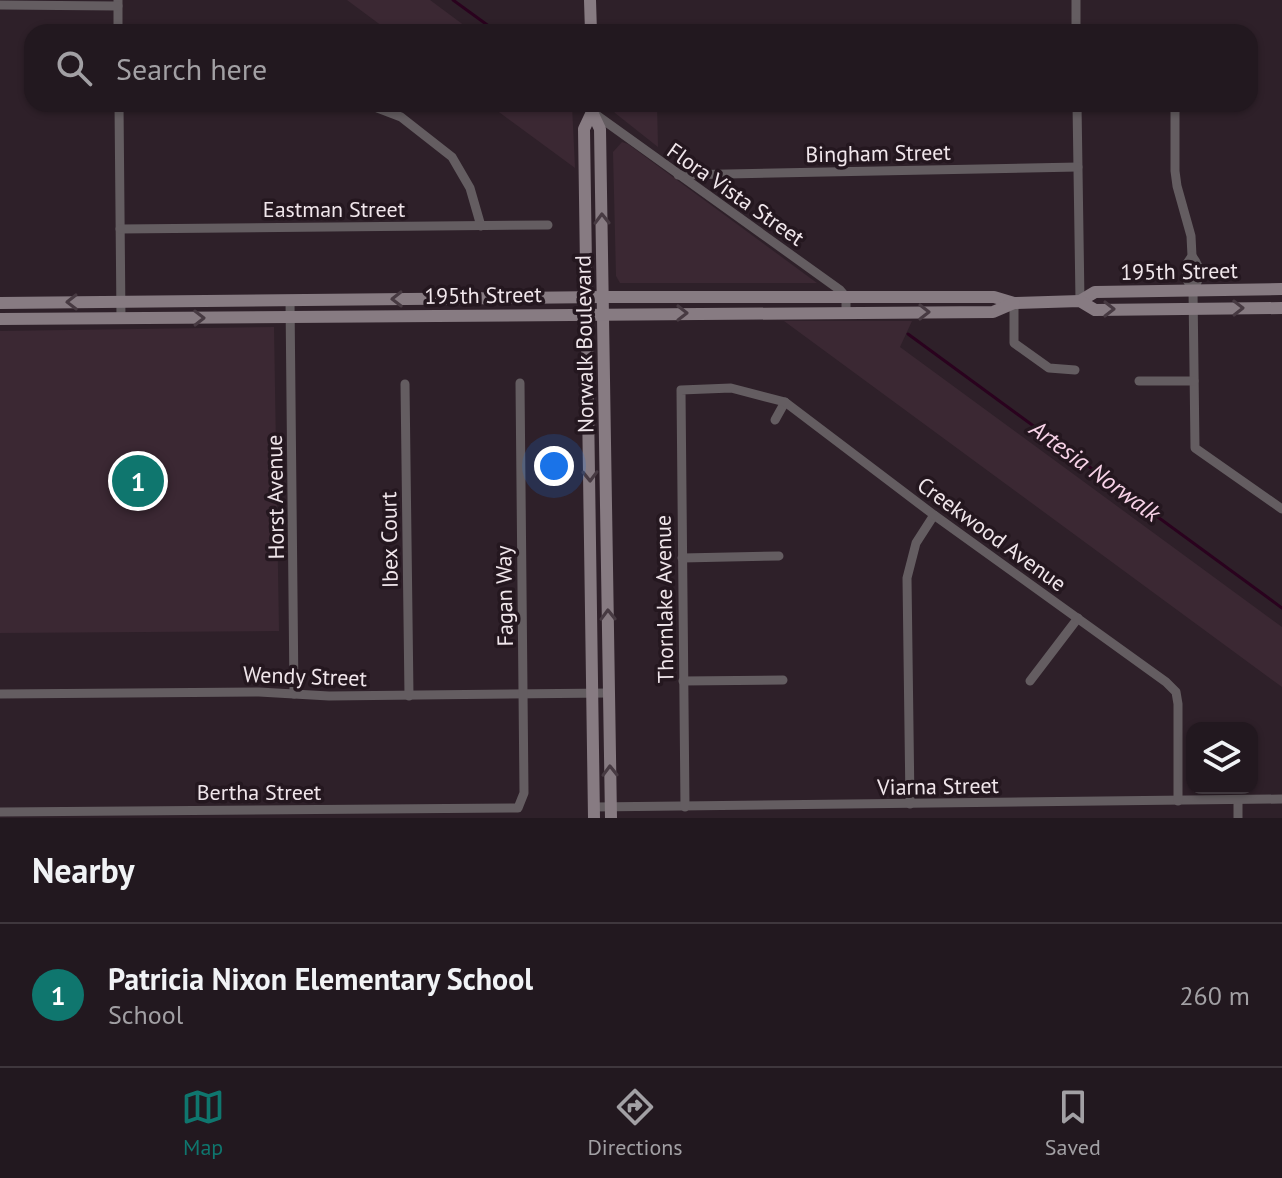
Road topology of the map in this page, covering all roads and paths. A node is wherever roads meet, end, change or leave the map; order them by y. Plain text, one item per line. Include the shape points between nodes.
1 (590, 0) edge
2 (1076, 0) edge
3 (118, 3) edge
4 (0, 5) edge
5 (118, 24) edge
6 (591, 24) edge
7 (1076, 24) edge
8 (119, 112) edge
9 (388, 112) edge
10 (590, 112) edge
11 (594, 112) edge
12 (597, 112) edge
13 (1077, 112) edge
14 (1175, 112) edge
15 (1078, 167) junction
16 (678, 175) junction
17 (548, 225) dead end
18 (481, 226) junction
19 (120, 229) junction
20 (1282, 289) edge
21 (1193, 290) junction
22 (587, 297) junction
23 (604, 297) junction
24 (846, 297) junction
25 (290, 300) junction
26 (121, 301) junction
27 (1080, 301) junction
28 (0, 303) edge
29 (1014, 303) junction
30 (1282, 308) edge
31 (1193, 309) junction
32 (846, 313) junction
33 (587, 314) junction
34 (604, 314) junction
35 (290, 317) junction
36 (0, 319) edge
37 (121, 319) junction
38 (1075, 370) dead end
39 (1139, 381) dead end
40 (1194, 381) junction
41 (520, 383) dead end
42 (405, 384) dead end
43 (681, 390) joint
44 (785, 402) junction
45 (775, 420) dead end
46 (1282, 509) edge
47 (934, 515) junction
48 (779, 556) dead end
49 (682, 558) junction
50 (1078, 618) junction
51 (783, 680) dead end
52 (683, 681) junction
53 (1030, 681) dead end
54 (592, 693) junction
55 (609, 693) junction
56 (0, 694) edge
57 (294, 694) junction
58 (523, 695) junction
59 (409, 696) junction
60 (1282, 799) edge
61 (1238, 800) junction
62 (1178, 801) junction
63 (910, 804) junction
64 (685, 807) junction
65 (518, 808) joint
66 (0, 812) edge
67 (611, 812) edge
68 (594, 813) edge
69 (1238, 818) edge

1 - 6 street
2 - 7 street
3 - 4 street
3 - 5 street
8 - 19 street
9 - 18 street via 452,157 470,188
10 - 22 street, Norwalk Boulevard via 584,129
23 -> 11 street, Norwalk Boulevard via 600,129
12 - 16 street, Flora Vista Street
13 - 15 street
14 - 21 street via 1175,171 1191,236 1192,256 1186,265
15 - 16 street, Bingham Street
15 - 27 street
16 - 24 street, Flora Vista Street
17 - 18 street, Eastman Street
18 - 19 street, Eastman Street
19 - 26 street
20 - 21 street, 195th Street
21 - 27 street, 195th Street via 1095,292
21 - 31 street
22 - 23 street, 195th Street
22 -> 25 street, 195th Street
22 - 33 street, Norwalk Boulevard
23 - 24 street, 195th Street
23 - 34 street, Norwalk Boulevard
24 - 29 street, 195th Street via 994,297
24 - 32 street
25 - 26 street, 195th Street
25 - 35 street, Horst Avenue
26 -> 28 street, 195th Street
26 - 37 street
27 - 29 street, 195th Street
27 -> 31 street, 195th Street via 1095,310
32 -> 29 street, 195th Street via 993,312
29 - 38 street via 1014,343 1049,368
31 -> 30 street, 195th Street
31 - 40 street
34 -> 32 street, 195th Street
33 - 34 street, 195th Street
33 - 35 street, 195th Street
33 -> 54 street, Norwalk Boulevard
55 -> 34 street, Norwalk Boulevard
37 -> 35 street, 195th Street
35 - 57 street, Horst Avenue
36 - 37 street, 195th Street
39 - 40 street
40 - 46 street via 1195,448
41 - 58 street, Fagan Way
42 - 59 street, Ibex Court
43 - 44 street, Creekwood Avenue via 731,388
43 - 49 street, Thornlake Avenue
44 - 45 street
44 - 47 street, Creekwood Avenue
47 - 50 street, Creekwood Avenue
47 - 63 street via 916,543 907,578
48 - 49 street
49 - 52 street, Thornlake Avenue
50 - 53 street
50 - 62 street, Creekwood Avenue via 1176,692
51 - 52 street
52 - 64 street, Thornlake Avenue
54 - 55 street, Wendy Street
54 - 58 street, Wendy Street
54 - 68 street, Norwalk Boulevard
67 -> 55 street, Norwalk Boulevard
56 - 57 street, Wendy Street
57 - 59 street, Wendy Street
58 - 59 street, Wendy Street
58 - 65 street, Fagan Way via 524,793
60 - 61 street, Viarna Street
61 - 62 street, Viarna Street
61 - 69 street
62 - 63 street, Viarna Street
63 - 64 street, Viarna Street
64 - 67 street, Viarna Street
65 - 66 street, Bertha Street
67 - 68 street, Viarna Street

